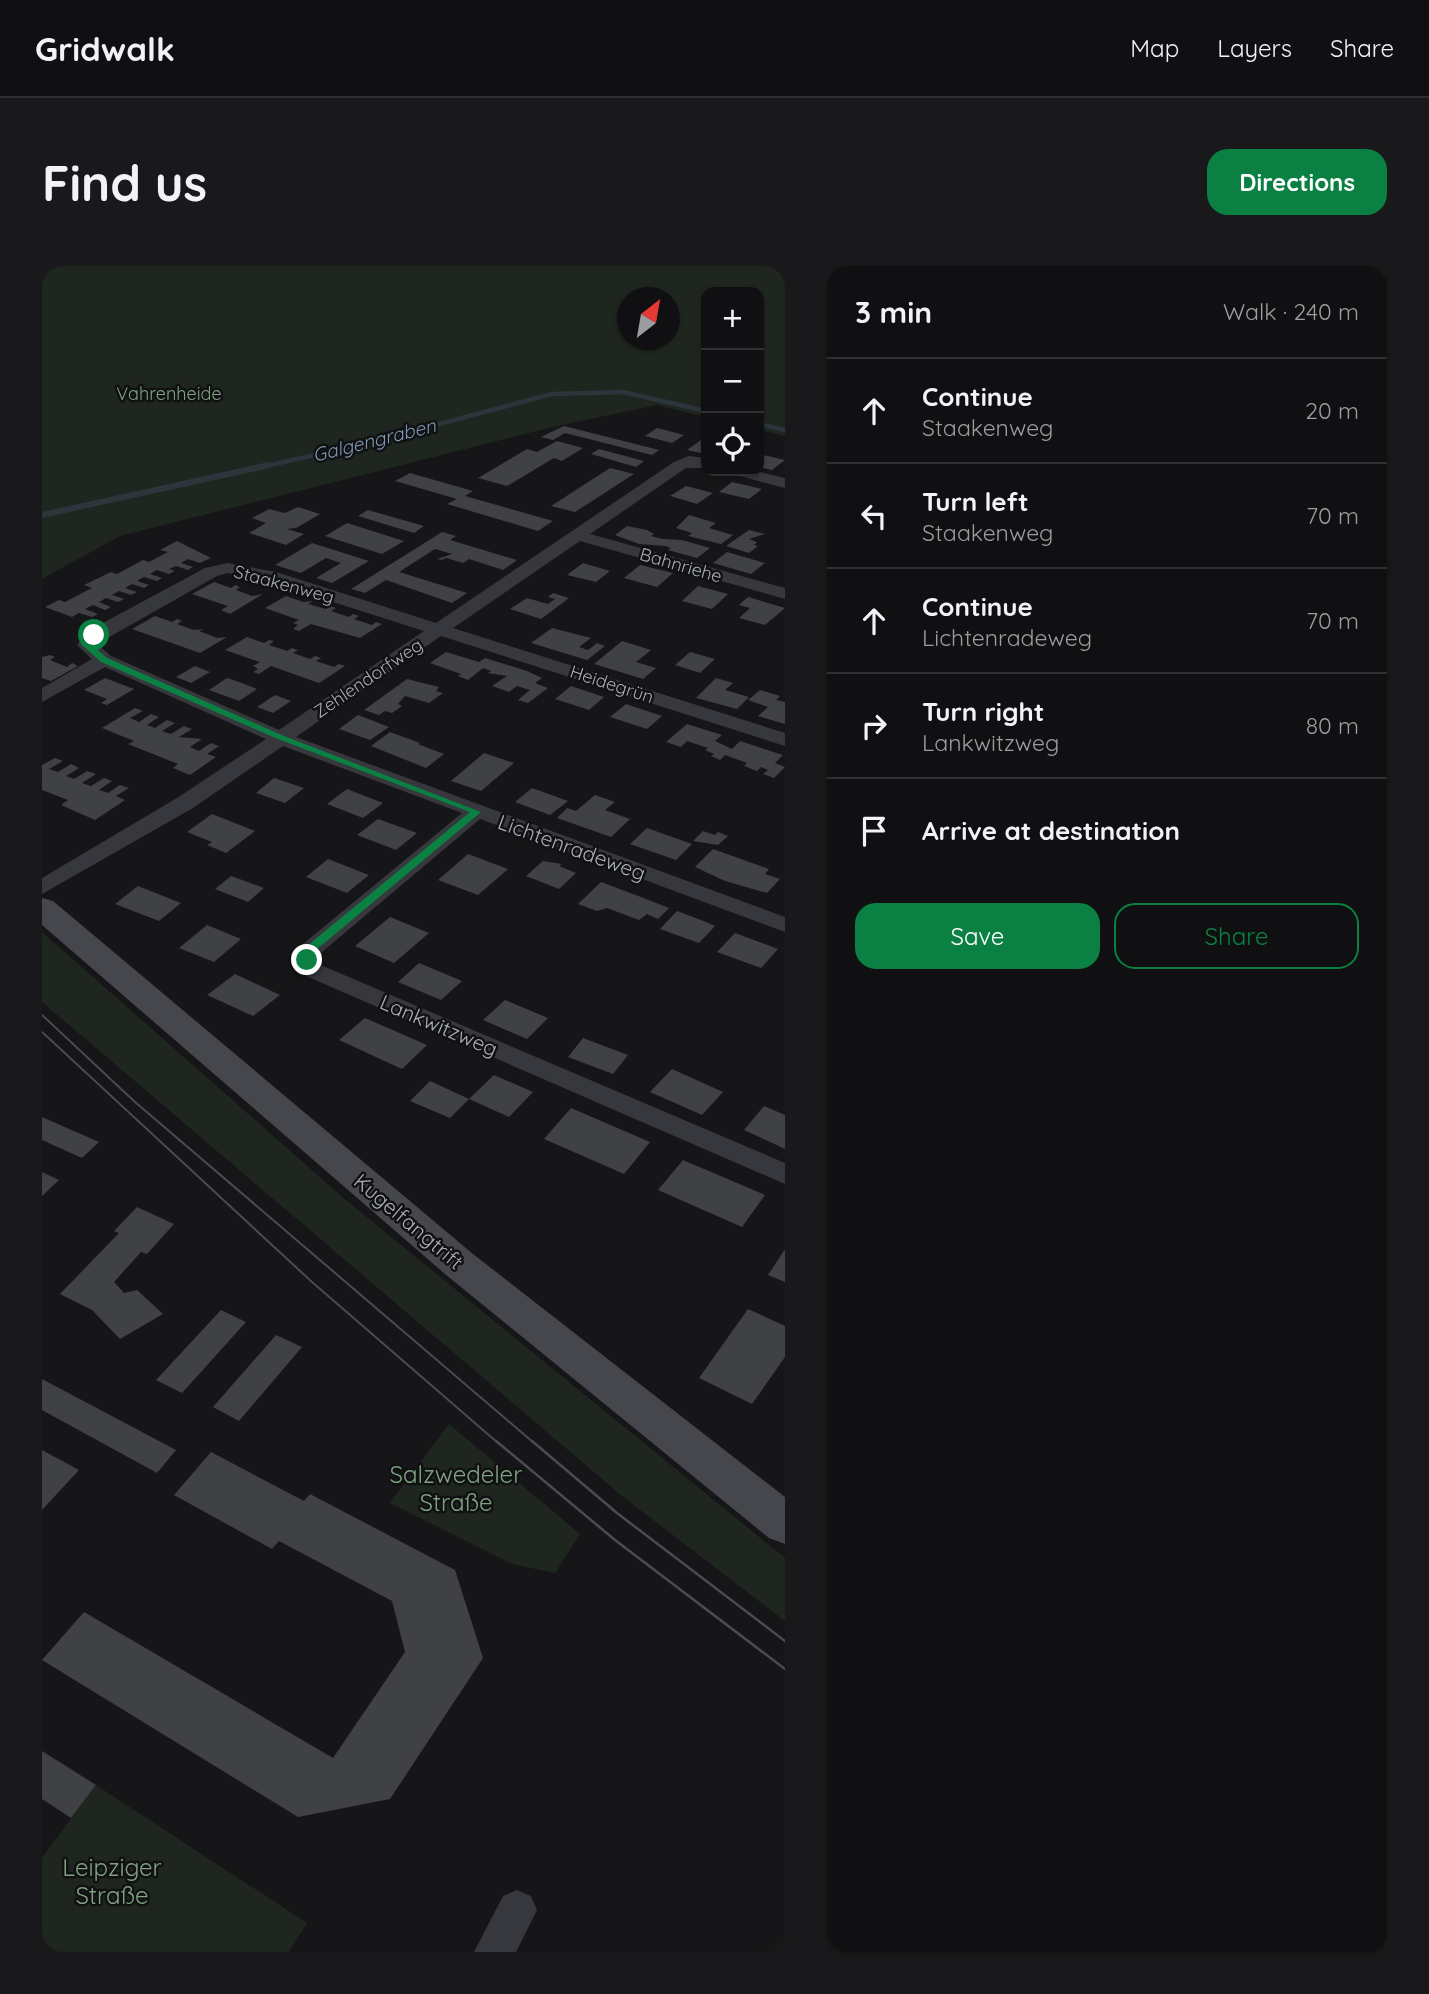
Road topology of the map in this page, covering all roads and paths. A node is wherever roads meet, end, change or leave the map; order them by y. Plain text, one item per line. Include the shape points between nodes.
1 (698, 462) edge
2 (758, 476) edge
3 (785, 483) edge
4 (576, 536) junction
5 (785, 594) edge
6 (439, 629) junction
7 (104, 660) junction
8 (42, 696) edge
9 (281, 738) junction
10 (785, 740) edge
11 (476, 812) junction
12 (42, 887) edge
13 (42, 908) edge
14 (785, 925) edge
15 (785, 1174) edge
16 (785, 1524) edge
17 (517, 1910) dead end
18 (494, 1952) edge

1 - 4 street, Zehlendorfweg
2 - 3 street
4 - 5 street, Bahnriehe
4 - 6 street, Zehlendorfweg
6 - 7 street, Staakenweg via 270,576 228,568 211,572 94,635 86,645
6 - 9 street, Zehlendorfweg
6 - 10 street, Heidegrün
7 - 8 street
7 - 9 street
9 - 11 street, Lichtenradeweg
9 - 12 street, Zehlendorfweg via 185,803
11 - 14 street, Lichtenradeweg
11 - 15 street, Lankwitzweg via 311,948 307,960 314,971
13 - 16 street, Kugelfangtrift via 459,1264
17 - 18 street

